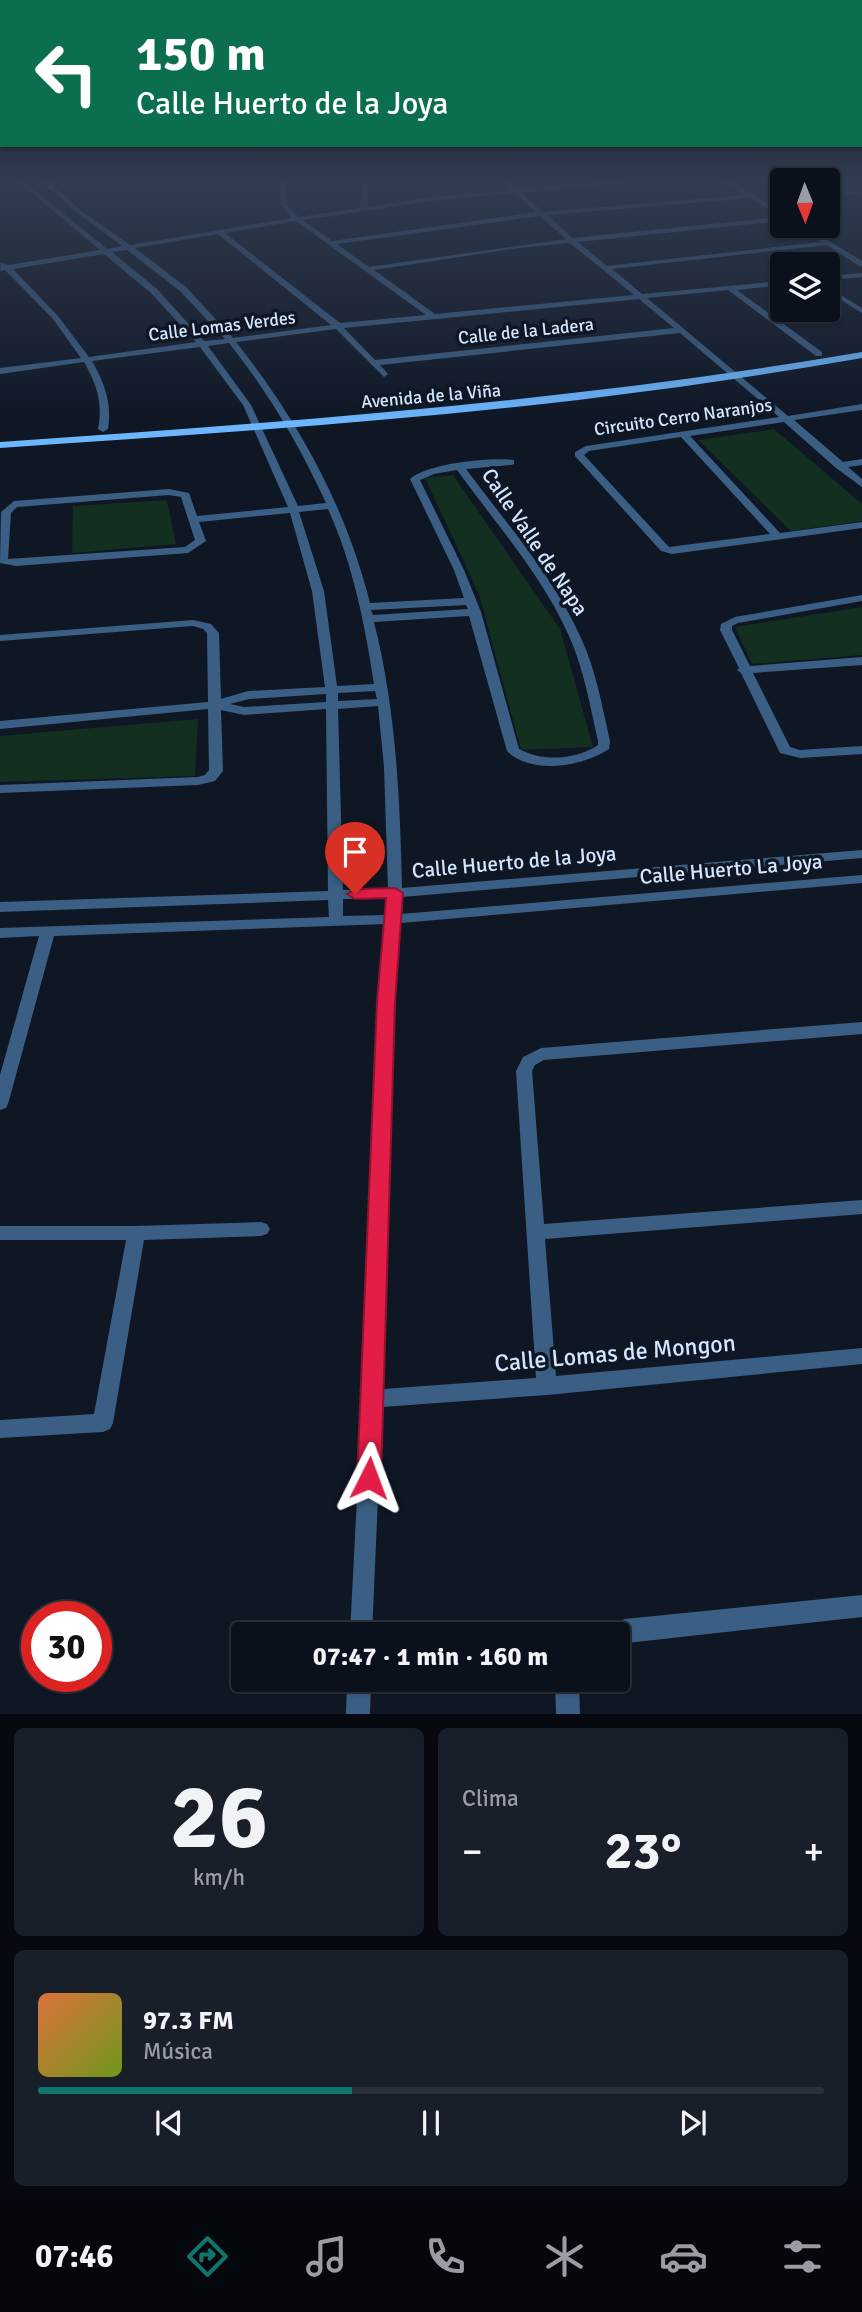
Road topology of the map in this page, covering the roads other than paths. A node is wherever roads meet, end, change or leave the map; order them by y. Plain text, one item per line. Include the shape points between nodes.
1 (29, 262) edge
2 (118, 262) edge
3 (148, 262) edge
4 (257, 262) edge
5 (358, 262) edge
6 (409, 262) edge
7 (598, 262) edge
8 (659, 262) edge
9 (2, 266) edge
10 (605, 268) junction
11 (368, 269) junction
12 (862, 275) edge
13 (840, 277) edge
14 (770, 284) edge
15 (730, 288) junction
16 (641, 297) junction
17 (840, 297) edge
18 (862, 311) edge
19 (434, 317) junction
20 (338, 326) junction
21 (682, 330) junction
22 (230, 340) junction
23 (202, 344) junction
24 (862, 346) edge
25 (819, 354) junction
26 (862, 355) edge
27 (87, 359) junction
28 (373, 363) junction
29 (0, 371) edge
30 (732, 372) junction
31 (384, 374) dead end
32 (862, 407) edge
33 (787, 419) junction
34 (287, 420) junction
35 (254, 423) junction
36 (103, 429) junction
37 (683, 434) junction
38 (0, 436) edge
39 (0, 445) edge
40 (511, 462) dead end
41 (862, 462) edge
42 (839, 466) junction
43 (461, 468) junction
44 (862, 484) edge
45 (329, 502) junction
46 (293, 505) junction
47 (193, 515) junction
48 (862, 525) edge
49 (778, 537) junction
50 (862, 598) edge
51 (473, 607) junction
52 (366, 613) junction
53 (0, 638) edge
54 (862, 661) edge
55 (743, 670) junction
56 (381, 687) junction
57 (332, 690) junction
58 (384, 702) junction
59 (215, 705) junction
60 (334, 705) junction
61 (0, 725) edge
62 (862, 750) edge
63 (0, 789) edge
64 (862, 854) edge
65 (862, 879) edge
66 (395, 893) junction
67 (335, 894) junction
68 (0, 907) edge
69 (394, 919) junction
70 (336, 920) junction
71 (48, 932) junction
72 (0, 933) edge
73 (862, 1028) edge
74 (4, 1076) edge
75 (0, 1104) edge
76 (862, 1207) edge
77 (261, 1229) dead end
78 (536, 1232) junction
79 (0, 1233) edge
80 (136, 1233) junction
81 (862, 1356) edge
82 (547, 1386) junction
83 (373, 1399) junction
84 (0, 1429) edge
85 (862, 1606) edge
86 (362, 1622) edge
87 (630, 1629) edge
88 (359, 1692) edge
89 (567, 1692) edge
90 (358, 1713) edge
91 (568, 1713) edge

1 - 9 street
2 - 23 street via 154,291
3 - 22 street via 183,289
4 - 20 street
5 - 11 street
6 - 11 street
7 - 10 street
8 - 10 street
9 - 27 street via 50,308
10 - 16 street
11 - 19 street
12 - 13 street
14 - 15 street, Calle Lomas Verdes
15 - 16 street, Calle Lomas Verdes
15 - 25 street
16 - 19 street, Calle Lomas Verdes
16 - 21 street
17 - 18 street
19 - 20 street, Calle Lomas Verdes
20 - 22 street, Calle Lomas Verdes
20 - 28 street
21 - 28 street, Calle de la Ladera
21 - 30 street
22 - 23 street, Calle Lomas Verdes
22 - 34 street
23 - 27 street, Calle Lomas Verdes
23 - 35 street via 237,390
24 - 25 street, Avenida de la Viña
25 - 30 street, Avenida de la Viña
26 - 30 street, Avenida de la Viña
27 - 29 street, Calle Lomas Verdes
27 - 36 street via 108,411
28 - 31 street
30 - 33 street
30 - 34 street, Avenida de la Viña via 538,401
32 - 33 street, Circuito Cerro Naranjos
33 - 37 street, Circuito Cerro Naranjos
33 - 42 street
34 - 35 street, Avenida de la Viña
34 - 45 street
35 - 36 street, Avenida de la Viña
35 - 39 street, Avenida de la Viña
35 - 46 street
36 - 38 street, Avenida de la Viña
37 - 49 street
37 - 49 street, Circuito Cerro Naranjos via 578,454 666,549
40 - 43 street, Calle Valle de Napa
41 - 42 street
42 - 44 street
43 - 51 street, Calle Valle de Napa via 422,473 415,479
43 - 51 street, Calle Valle de Napa via 576,638 604,746 585,756 551,761 513,751
45 - 46 street
45 - 52 street
46 - 47 street
46 - 57 street via 318,591
47 - 47 street via 185,495 169,492 14,504 6,512 3,561 188,550 201,541
48 - 49 street, Circuito Cerro Naranjos
50 - 55 street via 727,624
51 - 52 street
52 - 56 street
53 - 59 street via 200,624 213,633
54 - 55 street
55 - 62 street via 785,750 800,754
56 - 57 street
56 - 58 street
57 - 59 street via 248,695
57 - 60 street
58 - 60 street
58 - 66 street
59 - 60 street via 244,711
59 - 61 street
59 - 63 street via 216,771 211,778
60 - 67 street
64 - 66 street, Calle Huerto de la Joya
65 - 69 street, Calle Huerto La Joya
66 - 67 street, Calle Huerto de la Joya
66 - 69 street
67 - 68 street, Calle Huerto de la Joya
67 - 70 street
69 - 70 street, Calle Huerto La Joya
69 - 83 street via 386,1002
70 - 71 street, Calle Huerto La Joya
71 - 72 street, Calle Huerto La Joya
71 - 74 street
73 - 78 street via 533,1057 524,1071
74 - 75 street
76 - 78 street
77 - 80 street
78 - 82 street
79 - 80 street
80 - 84 street via 103,1423
81 - 82 street, Calle Lomas de Mongon
82 - 83 street, Calle Lomas de Mongon
83 - 86 street
85 - 87 street
88 - 90 street
89 - 91 street

